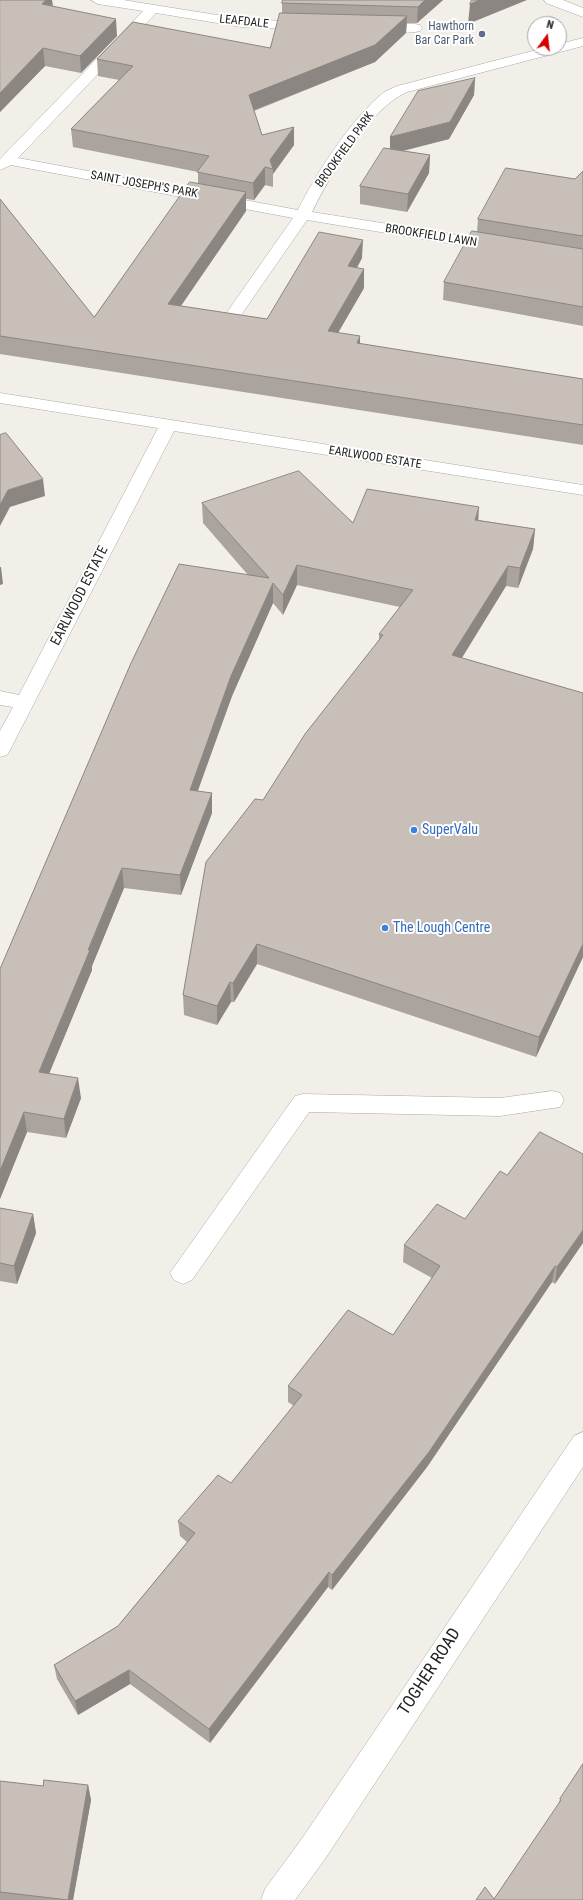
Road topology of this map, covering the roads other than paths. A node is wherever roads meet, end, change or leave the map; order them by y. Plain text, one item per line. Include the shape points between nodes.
1 (98, 0) edge
2 (552, 0) edge
3 (153, 9) junction
4 (583, 12) edge
5 (317, 27) edge
6 (364, 28) edge
7 (415, 28) edge
8 (583, 42) edge
9 (4, 163) edge
10 (303, 214) junction
11 (511, 249) edge
12 (233, 314) edge
13 (0, 398) edge
14 (168, 425) junction
15 (583, 490) edge
16 (0, 698) edge
17 (25, 703) junction
18 (0, 750) edge
19 (552, 1100) dead end
20 (183, 1273) dead end
21 (583, 1444) edge
22 (276, 1900) edge

1 - 3 street, LEAFDALE
2 - 4 street
3 - 5 street, LEAFDALE via 254,24
3 - 9 street, SAINT JOSEPH'S PARK
6 - 7 street
8 - 10 street, BROOKFIELD PARK via 394,91 362,123 319,183
9 - 10 street, SAINT JOSEPH'S PARK
10 - 11 street, BROOKFIELD LAWN
10 - 12 street, BROOKFIELD PARK
13 - 14 street, EARLWOOD ESTATE
14 - 15 street, EARLWOOD ESTATE
14 - 17 street, EARLWOOD ESTATE
16 - 17 street
17 - 18 street, EARLWOOD ESTATE
19 - 20 street via 500,1107 303,1103
21 - 22 street, TOGHER ROAD via 314,1848

